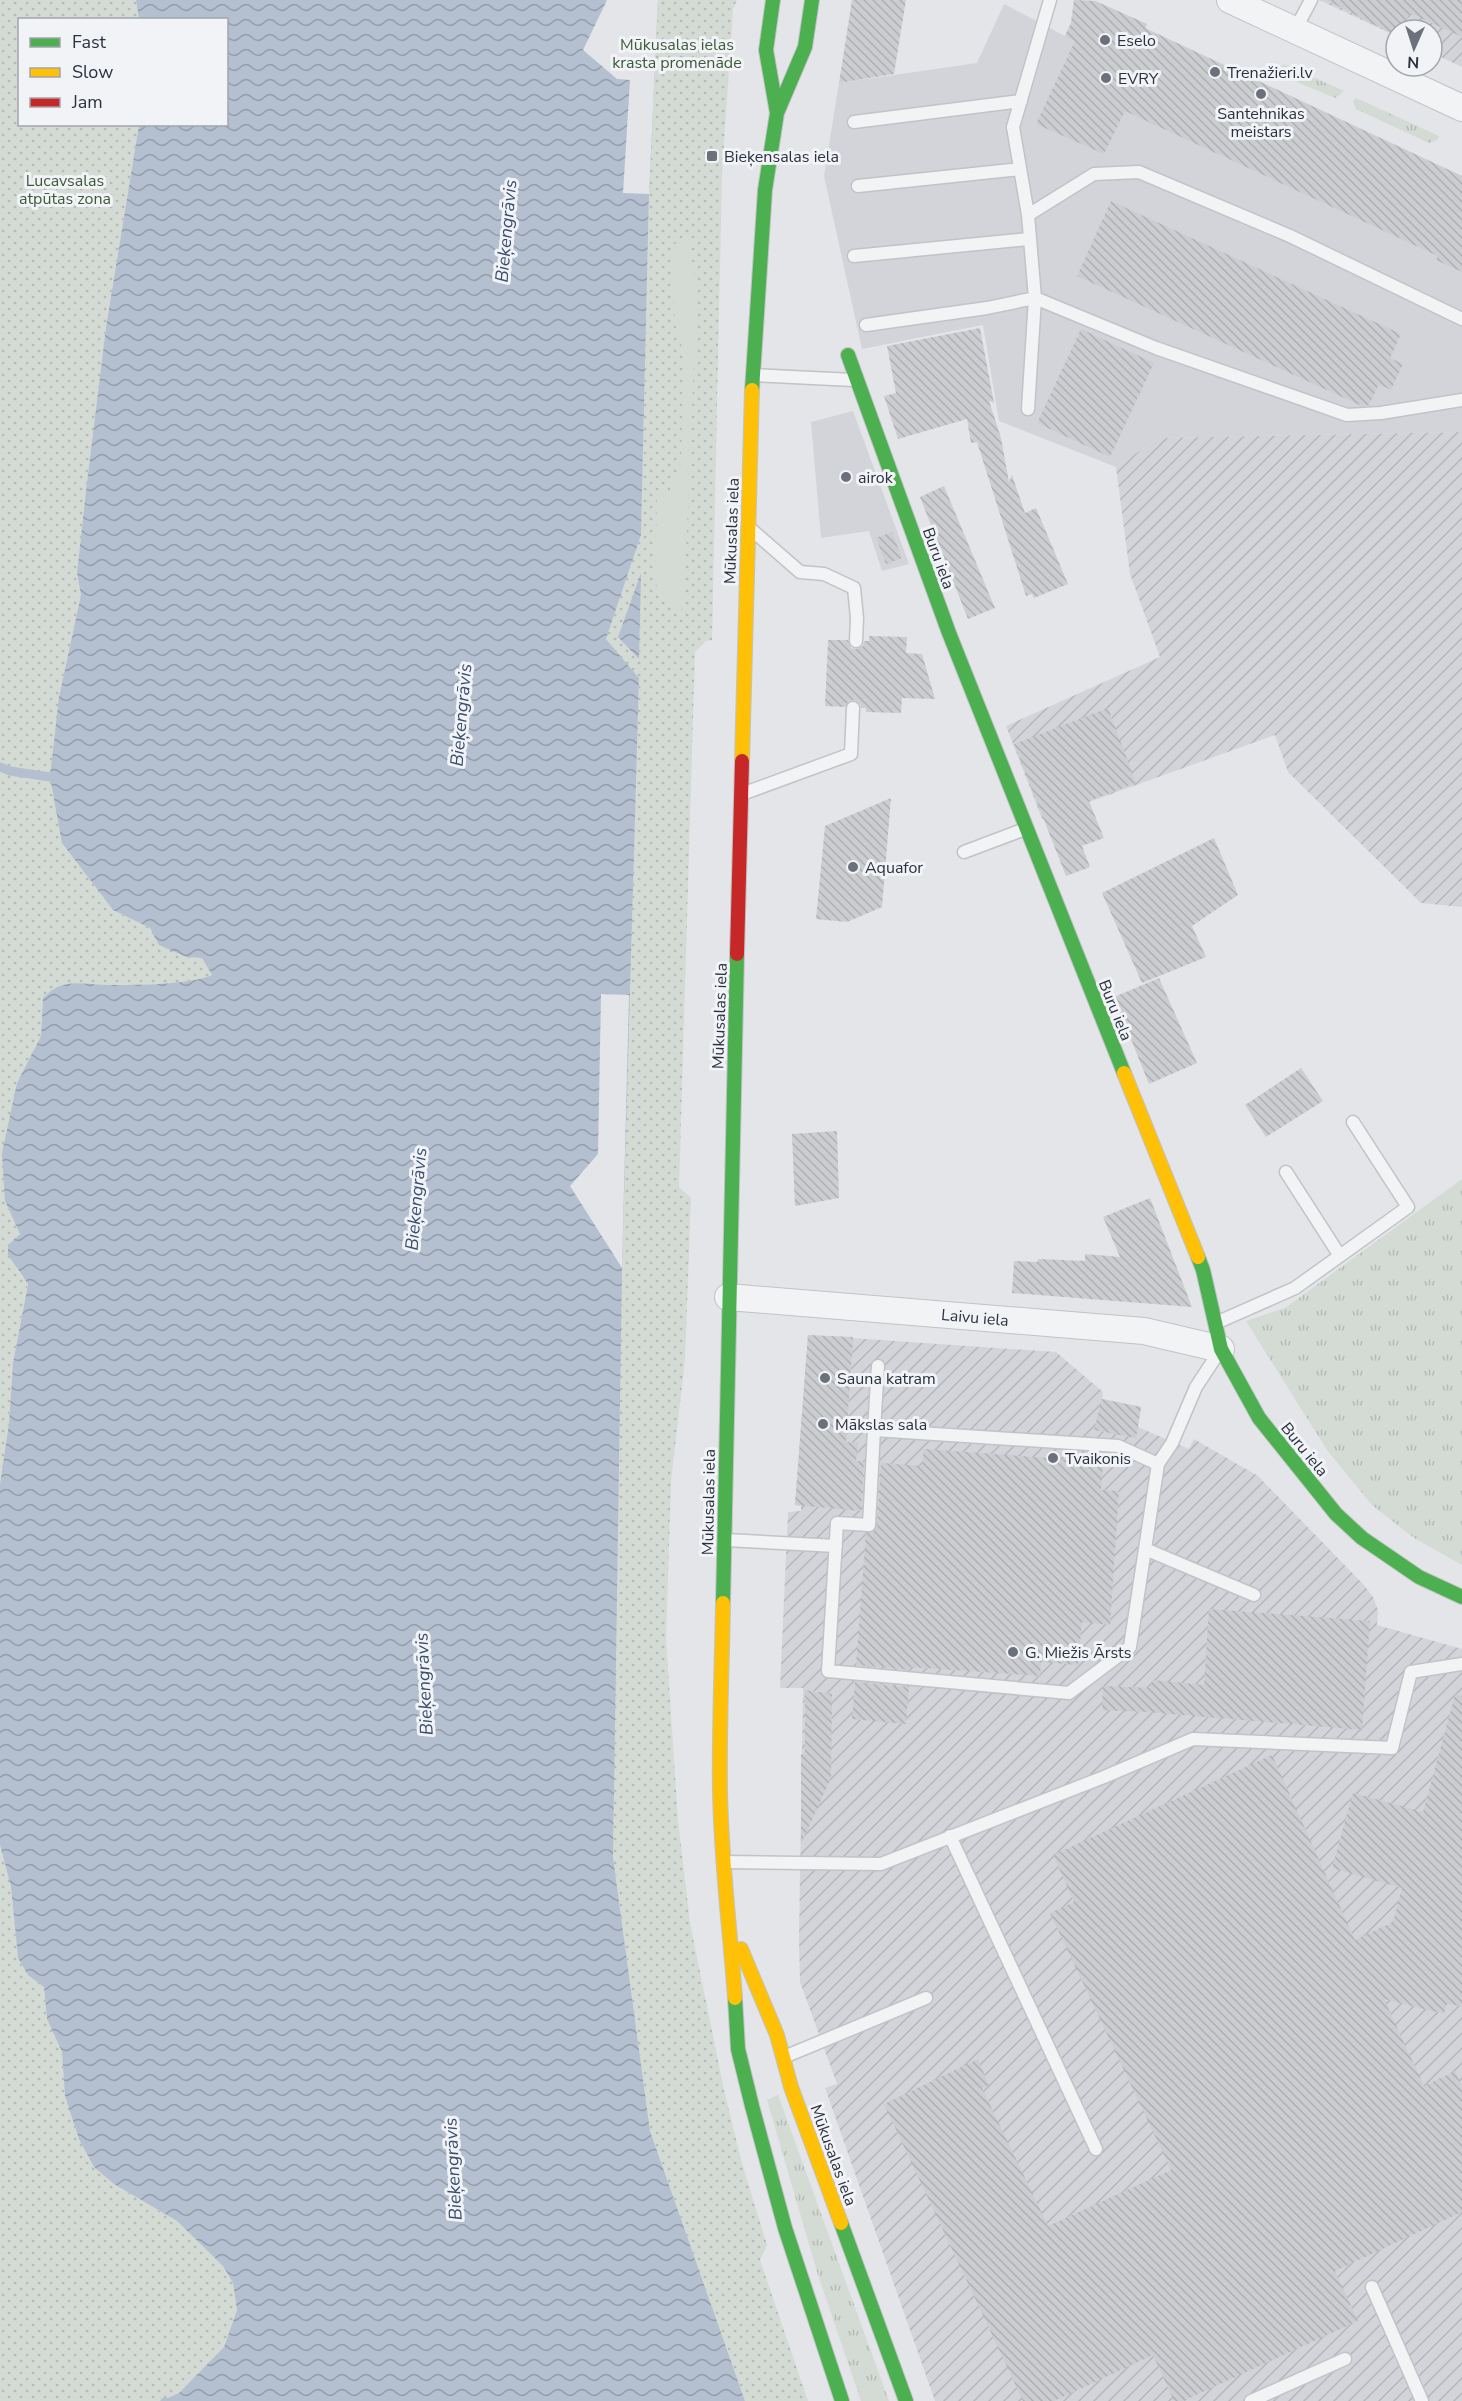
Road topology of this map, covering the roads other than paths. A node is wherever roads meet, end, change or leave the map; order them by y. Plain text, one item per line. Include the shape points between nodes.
1 (773, 0) edge
2 (812, 0) edge
3 (1050, 0) edge
4 (1230, 0) edge
5 (1311, 0) edge
6 (1295, 30) junction
7 (1021, 100) junction
8 (1462, 108) edge
9 (777, 113) junction
10 (854, 122) dead end
11 (1020, 169) junction
12 (858, 186) dead end
13 (1028, 215) junction
14 (1028, 239) junction
15 (854, 256) dead end
16 (1035, 298) junction
17 (1462, 319) edge
18 (866, 325) dead end
19 (848, 355) dead end
20 (752, 375) junction
21 (857, 380) junction
22 (1462, 400) edge
23 (1028, 409) dead end
24 (747, 525) junction
25 (856, 641) dead end
26 (853, 708) dead end
27 (741, 795) junction
28 (1026, 829) junction
29 (964, 852) dead end
30 (1353, 1122) dead end
31 (1286, 1172) dead end
32 (1340, 1256) junction
33 (728, 1297) junction
34 (1215, 1323) junction
35 (1221, 1349) junction
36 (878, 1366) dead end
37 (874, 1430) junction
38 (1158, 1464) junction
39 (724, 1540) junction
40 (836, 1546) junction
41 (1145, 1549) junction
42 (1254, 1595) dead end
43 (1462, 1597) edge
44 (1462, 1664) edge
45 (950, 1836) junction
46 (723, 1862) junction
47 (730, 1922) junction
48 (926, 1998) dead end
49 (783, 2058) junction
50 (1096, 2149) dead end
51 (1372, 2287) dead end
52 (1345, 2359) dead end
53 (842, 2401) edge
54 (906, 2401) edge
55 (1251, 2401) edge
56 (1422, 2401) edge

1 - 9 main road, Mūkusalas iela via 766,50
2 - 9 main road, Mūkusalas iela via 805,46
3 - 7 lane
4 - 6 street
5 - 6 lane
6 - 8 street
7 - 10 lane
7 - 11 lane via 1013,127
9 - 20 main road, Mūkusalas iela via 761,232
11 - 12 lane
11 - 13 lane
13 - 14 lane
13 - 17 lane via 1094,174 1139,172 1290,236
14 - 15 lane
14 - 16 lane
16 - 18 lane
16 - 22 lane via 1156,348 1347,415
16 - 23 lane
19 - 21 main road, Buru iela
20 - 21 lane
20 - 24 main road, Mūkusalas iela
21 - 28 main road, Buru iela via 949,633
24 - 25 lane via 800,572 824,574 854,588
24 - 27 main road, Mūkusalas iela
26 - 27 lane via 851,754
27 - 33 main road, Mūkusalas iela
28 - 29 lane
28 - 34 main road, Buru iela via 1203,1270
30 - 32 lane via 1408,1207
31 - 32 lane
32 - 34 lane via 1294,1288
33 - 35 street, Laivu iela via 1144,1331
33 - 39 main road, Mūkusalas iela
34 - 35 main road, Buru iela
35 - 38 lane via 1196,1387 1172,1443
35 - 43 main road, Buru iela via 1259,1418 1336,1514 1393,1561 1419,1578
36 - 37 lane
37 - 38 lane via 1118,1446
37 - 40 lane via 869,1525 837,1523
38 - 41 lane
39 - 40 lane
39 - 46 main road, Mūkusalas iela via 720,1792
40 - 41 lane via 828,1671 1069,1693 1130,1647
41 - 42 lane
44 - 45 lane via 1412,1672 1392,1748 1193,1739
45 - 46 lane via 881,1864
45 - 50 lane
46 - 47 main road, Mūkusalas iela
47 - 49 main road, Mūkusalas iela
47 - 53 main road, Mūkusalas iela via 738,2049 785,2228
48 - 49 lane
49 - 54 main road, Mūkusalas iela
51 - 56 lane
52 - 55 lane

